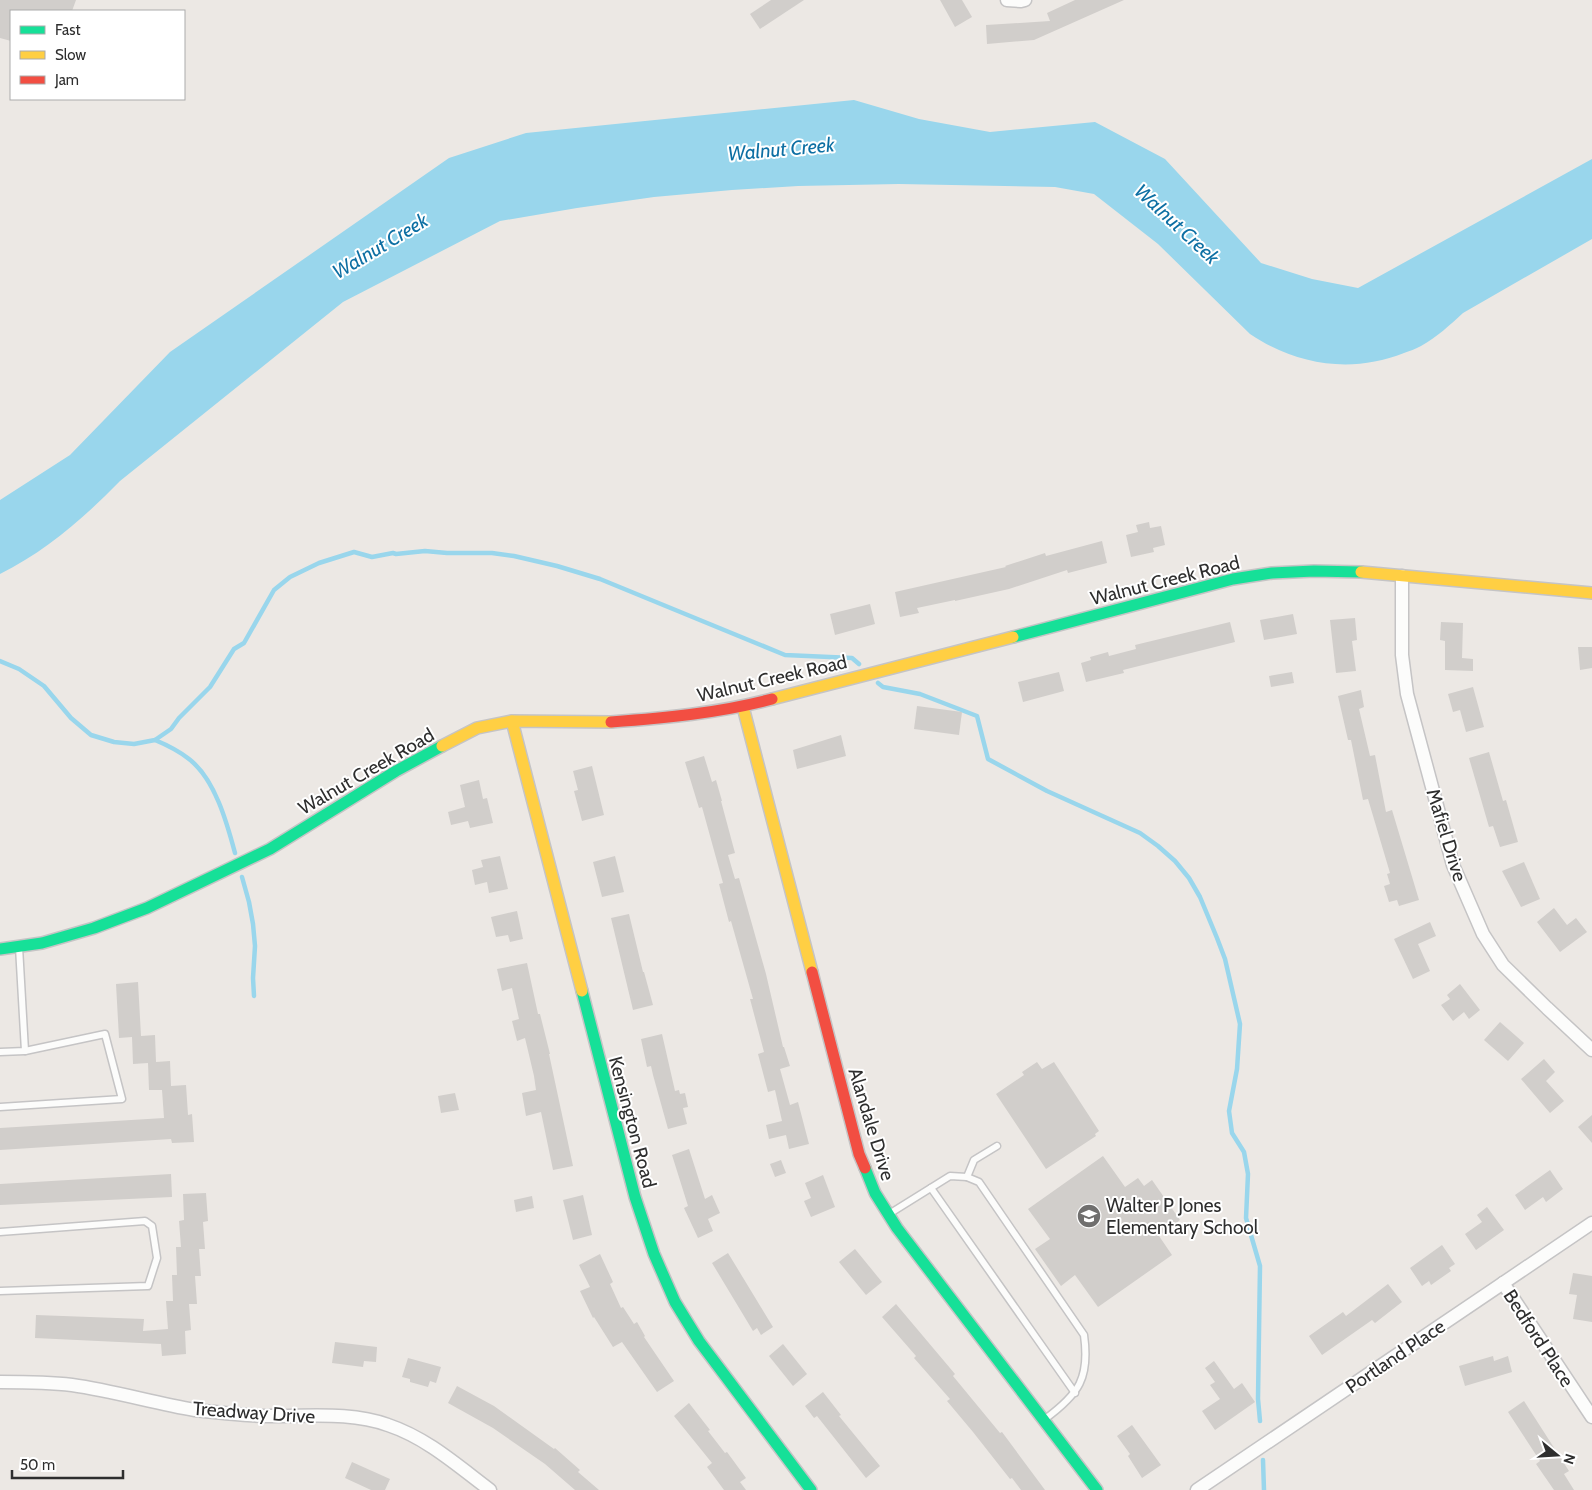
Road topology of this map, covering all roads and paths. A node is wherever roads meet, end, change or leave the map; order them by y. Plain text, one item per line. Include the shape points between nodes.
1 (1007, 0) edge
2 (1025, 0) edge
3 (1402, 576) junction
4 (1592, 593) edge
5 (743, 707) junction
6 (512, 721) junction
7 (19, 946) junction
8 (0, 949) edge
9 (1592, 1050) edge
10 (26, 1051) junction
11 (0, 1052) edge
12 (0, 1107) edge
13 (996, 1146) dead end
14 (967, 1177) junction
15 (931, 1188) junction
16 (889, 1215) junction
17 (1592, 1223) edge
18 (0, 1232) edge
19 (1503, 1283) junction
20 (0, 1291) edge
21 (0, 1382) edge
22 (1075, 1393) junction
23 (1592, 1417) edge
24 (1044, 1420) junction
25 (490, 1490) edge
26 (811, 1490) edge
27 (1097, 1490) edge
28 (1197, 1490) edge

1 - 2 street
3 - 4 street, Walnut Creek Road
3 - 5 street, Walnut Creek Road via 1314,571 1272,573 1233,580
3 - 9 street, Mafiel Drive via 1402,656 1407,694 1454,865 1483,934 1504,965
5 - 6 street, Walnut Creek Road via 669,718 602,723
5 - 16 street, Alandale Drive via 859,1154 875,1193
6 - 7 street, Walnut Creek Road via 477,728 396,772 270,849 155,904 94,928
6 - 26 street, Kensington Road via 634,1197 654,1254 675,1302 699,1341
7 - 8 street, Walnut Creek Road
7 - 10 lane
10 - 11 lane
10 - 12 lane via 105,1034 122,1099
13 - 14 lane via 974,1160
14 - 15 lane via 950,1176
14 - 22 lane via 979,1182 1084,1335 1085,1371
15 - 16 lane
15 - 22 lane
16 - 24 street, Alandale Drive
17 - 19 street, Portland Place
18 - 20 lane via 144,1220 152,1226 157,1258 148,1286
19 - 23 street, Bedford Place
19 - 28 street, Portland Place
21 - 25 street, Treadway Drive via 70,1385 194,1410 250,1416 342,1417 387,1424 435,1448
22 - 24 lane
24 - 27 street, Alandale Drive

